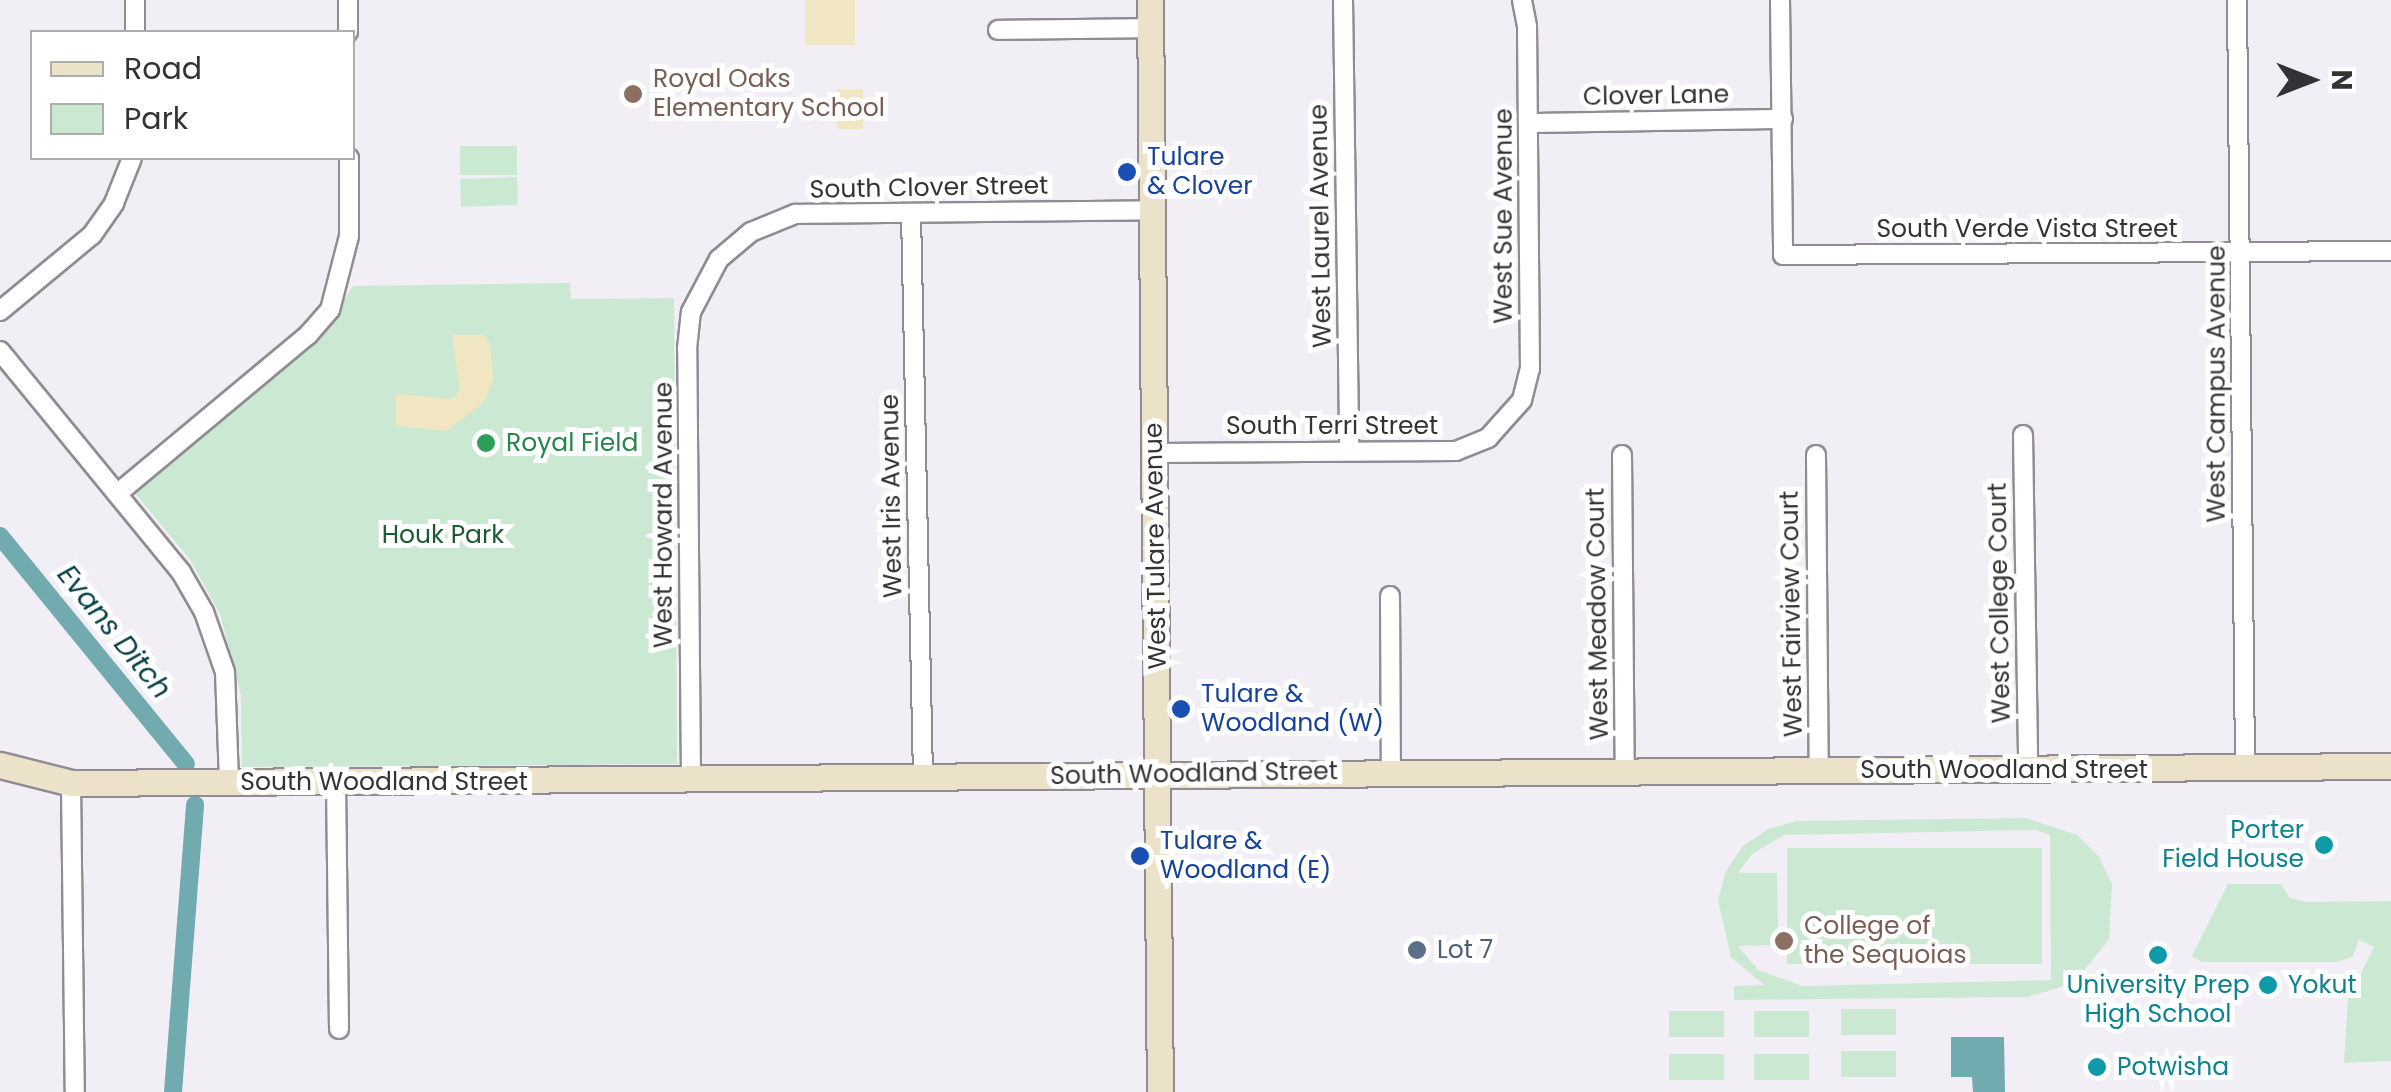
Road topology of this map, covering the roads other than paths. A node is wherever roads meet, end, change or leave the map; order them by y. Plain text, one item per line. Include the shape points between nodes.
1 (134, 0) edge
2 (348, 0) edge
3 (1150, 0) edge
4 (1343, 0) edge
5 (1522, 0) edge
6 (1780, 0) edge
7 (2237, 0) edge
8 (1151, 28) junction
9 (135, 30) edge
10 (348, 30) edge
11 (998, 30) dead end
12 (1784, 120) junction
13 (1528, 122) junction
14 (131, 160) edge
15 (348, 160) edge
16 (1153, 210) junction
17 (911, 213) junction
18 (2391, 251) edge
19 (2242, 252) junction
20 (719, 258) joint
21 (0, 311) edge
22 (0, 351) edge
23 (1502, 424) joint
24 (2023, 434) dead end
25 (1349, 451) junction
26 (1155, 452) junction
27 (1816, 455) dead end
28 (1622, 456) dead end
29 (117, 494) junction
30 (1390, 596) dead end
31 (0, 764) edge
32 (2391, 766) edge
33 (2245, 768) junction
34 (2028, 771) junction
35 (1391, 772) junction
36 (1819, 772) junction
37 (1625, 773) junction
38 (1158, 775) junction
39 (922, 777) junction
40 (691, 779) junction
41 (228, 782) junction
42 (336, 782) junction
43 (71, 783) junction
44 (339, 1029) dead end
45 (75, 1092) edge
46 (1160, 1092) edge

1 - 9 street
2 - 10 street
3 - 8 street, West Tulare Avenue
4 - 25 street, West Laurel Avenue
5 - 13 street, West Sue Avenue
6 - 12 street
7 - 19 street, West Campus Avenue
8 - 11 street
8 - 16 street, West Tulare Avenue
12 - 13 street, Clover Lane
12 - 19 street, South Verde Vista Street via 1784,255
13 - 23 street, West Sue Avenue via 1530,369 1522,400
14 - 21 street via 92,235
15 - 29 street via 349,236 330,310
16 - 17 street, South Clover Street
16 - 26 street, West Tulare Avenue
17 - 20 street, South Clover Street via 794,214 750,232
17 - 39 street, West Iris Avenue
18 - 19 street, South Verde Vista Street
19 - 33 street, West Campus Avenue
20 - 40 street, West Howard Avenue via 692,312 687,348
22 - 29 street
23 - 25 street, South Terri Street via 1456,451
24 - 34 street, West College Court
25 - 26 street, South Terri Street
26 - 38 street, West Tulare Avenue
27 - 36 street, West Fairview Court
28 - 37 street, West Meadow Court
29 - 41 street via 181,572 217,644 229,701
30 - 35 street
31 - 43 street, South Woodland Street
32 - 33 street, South Woodland Street
33 - 34 street, South Woodland Street
34 - 36 street, South Woodland Street
35 - 37 street, South Woodland Street
35 - 38 street, South Woodland Street
36 - 37 street, South Woodland Street
38 - 39 street, South Woodland Street
38 - 46 street, West Tulare Avenue
39 - 40 street, South Woodland Street
40 - 42 street, South Woodland Street
41 - 42 street, South Woodland Street
41 - 43 street, South Woodland Street
42 - 44 street
43 - 45 street

